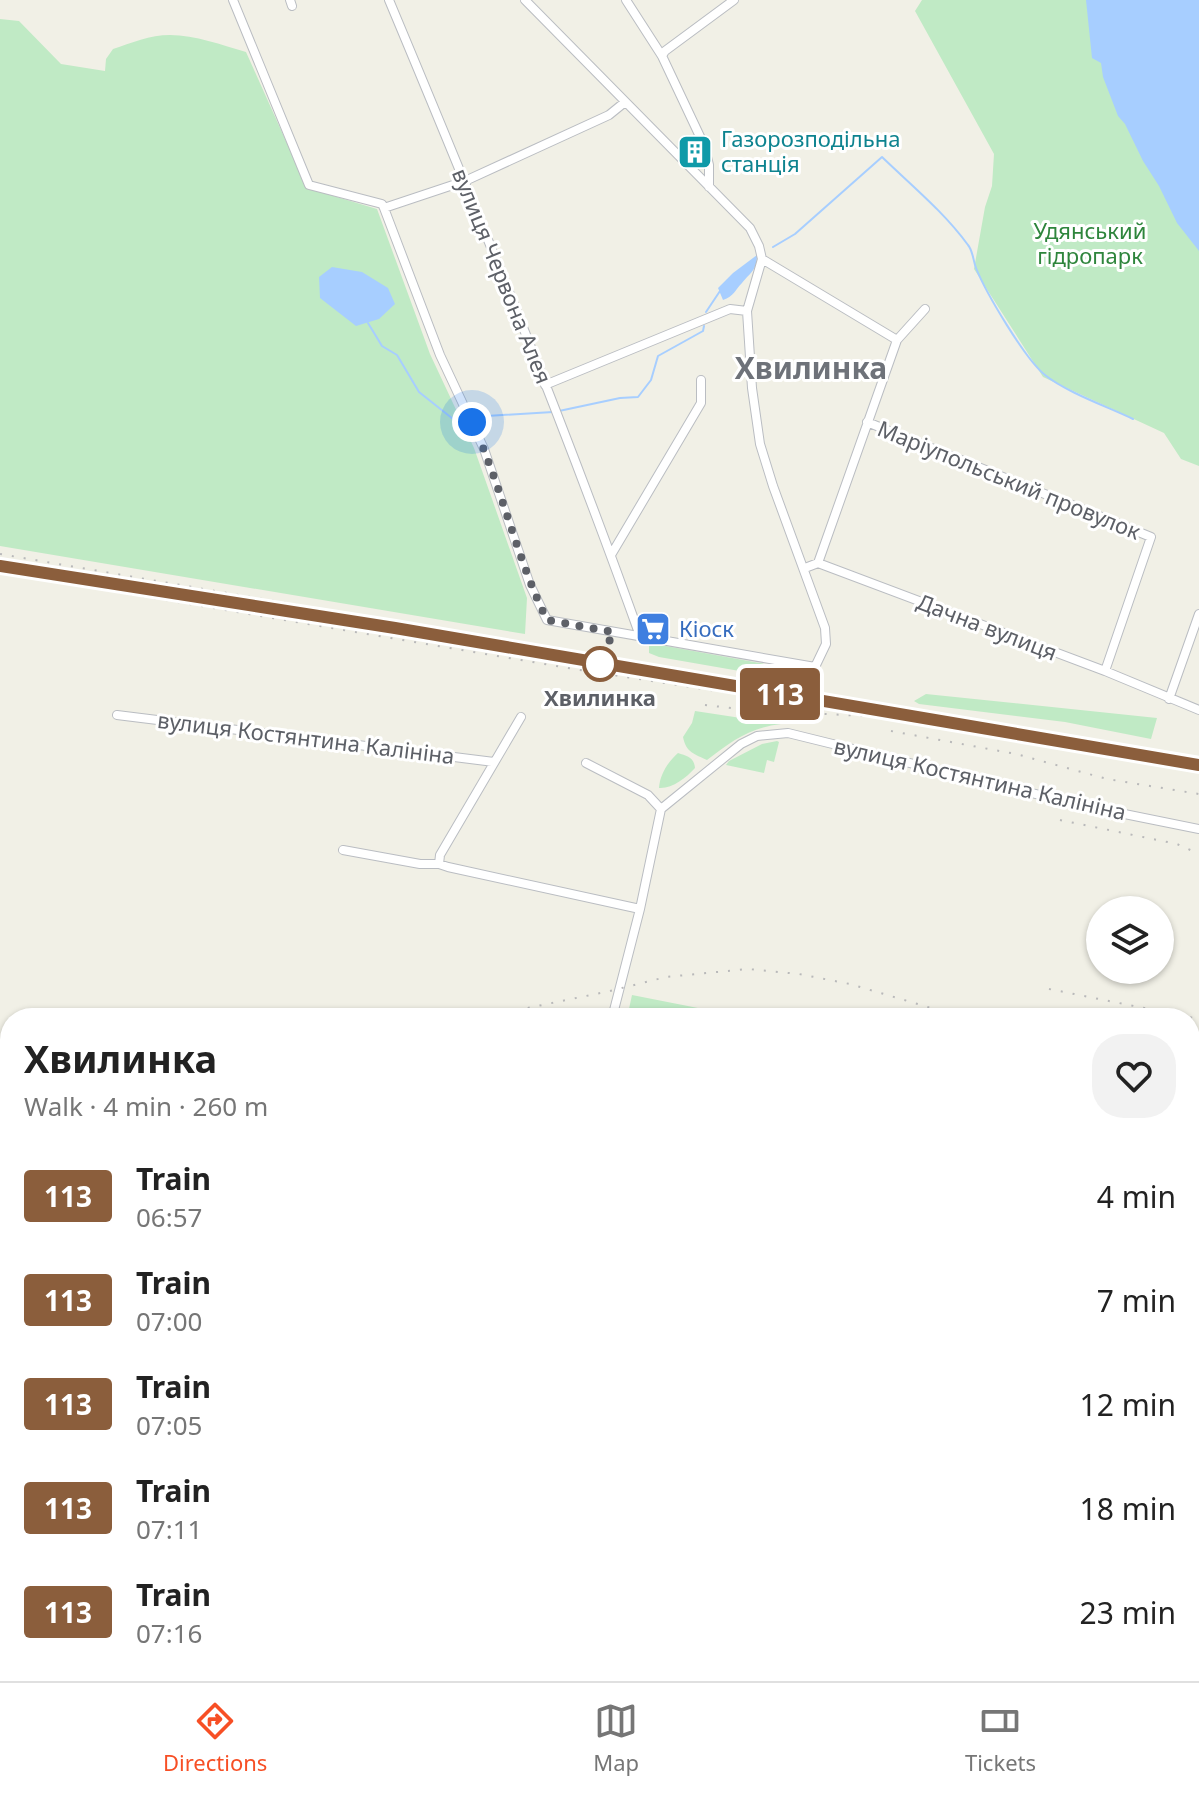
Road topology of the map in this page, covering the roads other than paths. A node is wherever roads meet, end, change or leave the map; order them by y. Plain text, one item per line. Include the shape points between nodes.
1 (233, 0) edge
2 (389, 0) edge
3 (525, 0) edge
4 (626, 0) edge
5 (734, 0) edge
6 (662, 56) junction
7 (625, 102) junction
8 (465, 181) junction
9 (709, 187) junction
10 (383, 206) junction
11 (762, 259) junction
12 (925, 309) dead end
13 (747, 311) junction
14 (897, 340) junction
15 (701, 380) dead end
16 (545, 385) junction
17 (867, 422) junction
18 (611, 555) junction
19 (818, 563) junction
20 (805, 568) junction
21 (1199, 614) edge
22 (640, 636) junction
23 (1105, 671) junction
24 (1169, 699) junction
25 (1199, 710) edge
26 (117, 715) dead end
27 (521, 717) dead end
28 (494, 762) junction
29 (586, 763) dead end
30 (661, 809) junction
31 (1199, 829) edge
32 (343, 850) dead end
33 (439, 864) junction
34 (640, 909) junction
35 (615, 1008) edge

1 - 10 street via 309,185
2 - 8 street, вулиця Червона Алея
3 - 7 street
4 - 6 street
5 - 6 street
6 - 9 street via 704,145
7 - 8 street via 609,115
7 - 9 street
8 - 10 street
8 - 16 street, вулиця Червона Алея
9 - 11 street via 750,228
10 - 22 street via 440,355 484,449 547,620
11 - 13 street
11 - 14 street
12 - 14 street
13 - 16 street via 730,309
13 - 20 street via 760,444
14 - 17 street
15 - 18 street via 701,403
16 - 18 street, вулиця Червона Алея
17 - 19 street
17 - 23 street, Маріупольський провулок via 1151,537
18 - 22 street, вулиця Червона Алея
19 - 20 street
19 - 23 street, Дачна вулиця
20 - 22 street via 825,628 826,644 815,667
21 - 24 street
23 - 24 street, Дачна вулиця
24 - 25 street, Дачна вулиця
26 - 28 street, вулиця Костянтина Калініна
27 - 28 street, вулиця Костянтина Калініна
28 - 33 street, вулиця Костянтина Калініна
29 - 30 street via 648,795
30 - 31 street, вулиця Костянтина Калініна via 741,744 757,736 788,733
30 - 34 street
32 - 33 street
33 - 34 street
34 - 35 street

